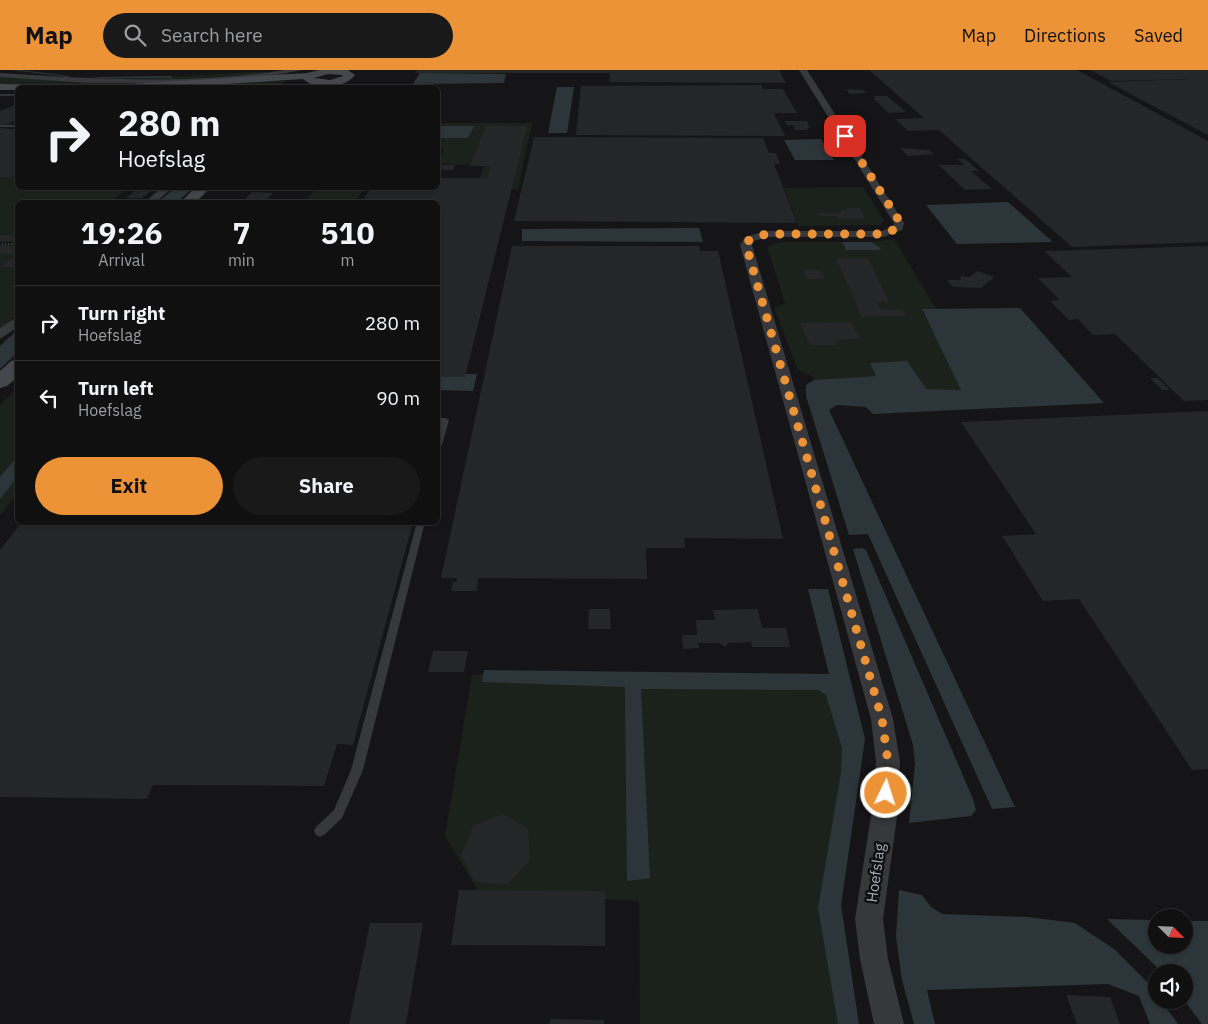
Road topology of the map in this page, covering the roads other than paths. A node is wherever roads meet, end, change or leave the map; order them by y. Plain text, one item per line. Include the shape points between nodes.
1 (803, 70) edge
2 (295, 74) edge
3 (0, 75) edge
4 (272, 79) joint
5 (313, 81) edge
6 (157, 85) edge
7 (0, 88) edge
8 (15, 88) edge
9 (15, 90) edge
10 (0, 126) edge
11 (15, 126) edge
12 (165, 190) edge
13 (201, 190) edge
14 (152, 200) edge
15 (190, 200) edge
16 (15, 322) edge
17 (0, 335) edge
18 (15, 368) edge
19 (0, 382) edge
20 (440, 420) edge
21 (440, 438) edge
22 (420, 525) edge
23 (320, 831) dead end
24 (889, 1024) edge

1 - 24 street, Hoefslag via 899,223 898,228 883,234 766,234 749,240 746,245 882,719 888,762 870,920 874,959
2 - 3 street via 124,82
2 - 4 main road
2 - 5 main road
4 - 6 main road
7 - 8 main road
7 - 9 main road
10 - 11 lane
12 - 14 street
13 - 15 main road
16 - 17 street
18 - 19 main road
20 - 21 lane via 445,420
22 - 23 lane via 357,770 338,814

